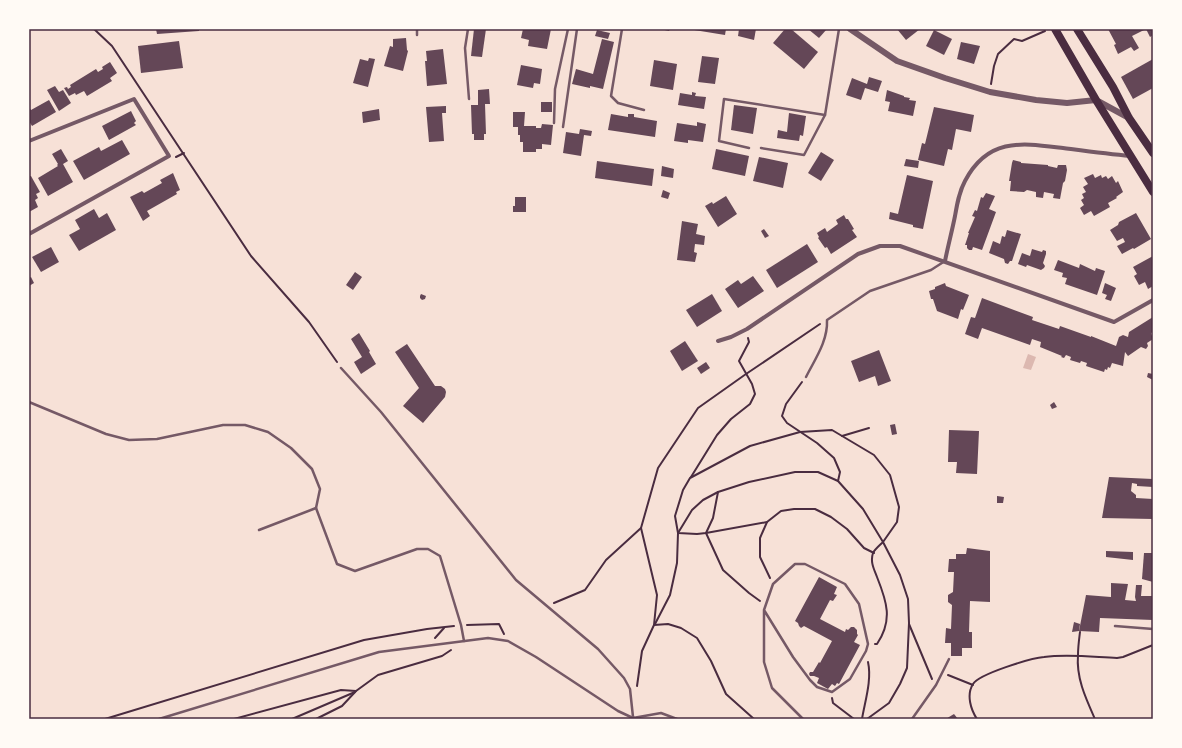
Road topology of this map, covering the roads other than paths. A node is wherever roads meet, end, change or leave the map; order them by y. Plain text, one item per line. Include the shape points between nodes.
1 (417, 29) edge
2 (468, 29) edge
3 (568, 29) edge
4 (578, 29) edge
5 (622, 29) edge
6 (839, 29) edge
7 (850, 29) edge
8 (1055, 29) edge
9 (1077, 29) edge
10 (417, 35) dead end
11 (470, 99) dead end
12 (1096, 100) junction
13 (644, 110) dead end
14 (825, 115) junction
15 (1128, 118) junction
16 (554, 123) dead end
17 (563, 128) dead end
18 (29, 141) edge
19 (749, 148) dead end
20 (761, 148) dead end
21 (1153, 153) edge
22 (1132, 156) junction
23 (1153, 192) edge
24 (29, 234) edge
25 (945, 261) junction
26 (1153, 300) edge
27 (718, 341) dead end
28 (341, 368) road end
29 (806, 377) road end
30 (29, 402) edge
31 (316, 508) junction
32 (258, 530) dead end
33 (764, 610) junction
34 (1115, 626) dead end
35 (1153, 629) edge
36 (464, 641) junction
37 (950, 659) dead end
38 (159, 719) edge
39 (633, 719) edge
40 (678, 719) edge
41 (802, 719) edge
42 (912, 719) edge

1 - 10 lane
2 - 11 lane via 465,48
3 - 16 lane via 555,89
4 - 17 lane
5 - 13 lane via 611,96 618,103
6 - 14 lane
7 - 12 street via 897,61 990,92 1067,103
8 - 12 main road
9 - 15 main road via 1113,87
12 - 15 street
12 - 22 main road
14 - 19 lane via 724,99 719,141
14 - 20 lane via 804,155
15 - 21 main road
18 - 24 street via 134,99 169,156
22 - 23 main road
22 - 25 street via 1028,144 1008,145 995,150 973,168 965,181
25 - 26 street via 1114,322
25 - 27 street via 900,246 880,246 858,254 747,329
25 - 29 lane via 931,270 870,291 827,320 827,334
28 - 39 lane via 381,412 516,580 598,649 624,678 630,689
30 - 31 lane via 106,434 129,440 157,439 224,425 245,425 268,432 312,468 320,489
31 - 32 lane
31 - 36 lane via 337,564 356,570 417,549 428,549 440,556
33 - 33 lane via 793,657 818,687 832,692 850,679 868,644 859,604 845,584 805,564 795,564 773,584
33 - 41 lane via 764,662 772,688
34 - 35 lane
36 - 38 lane via 379,652
36 - 39 lane via 488,638 508,641
37 - 42 lane via 936,685
39 - 40 lane via 661,713

